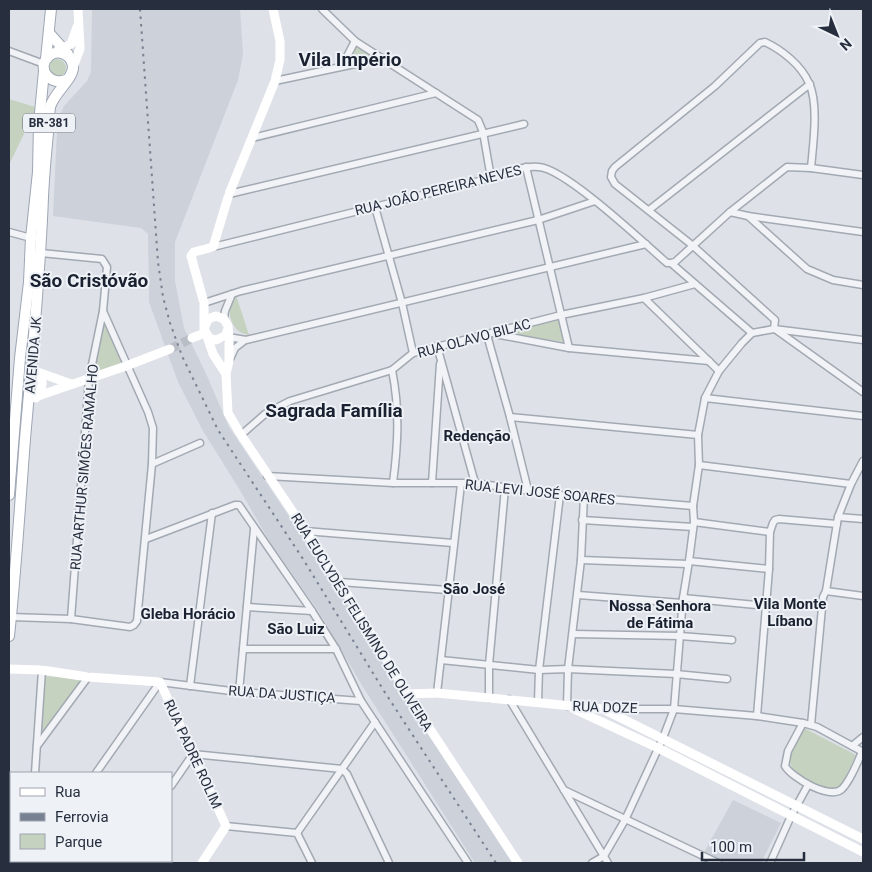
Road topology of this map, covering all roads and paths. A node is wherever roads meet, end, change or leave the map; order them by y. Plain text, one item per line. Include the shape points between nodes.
1 (51, 9) edge
2 (78, 9) edge
3 (273, 9) edge
4 (322, 9) edge
5 (78, 25) junction
6 (48, 33) junction
7 (355, 41) junction
8 (63, 48) junction
9 (9, 52) edge
10 (383, 58) junction
11 (47, 62) junction
12 (72, 63) junction
13 (342, 66) junction
14 (68, 79) junction
15 (275, 81) junction
16 (810, 84) junction
17 (436, 93) junction
18 (524, 124) dead end
19 (483, 132) junction
20 (252, 138) junction
21 (526, 167) junction
22 (812, 168) junction
23 (863, 175) edge
24 (491, 178) junction
25 (230, 194) junction
26 (595, 201) junction
27 (375, 207) junction
28 (649, 210) junction
29 (730, 212) junction
30 (748, 216) junction
31 (538, 220) junction
32 (9, 232) edge
33 (863, 232) edge
34 (31, 238) junction
35 (646, 244) junction
36 (692, 245) junction
37 (213, 247) junction
38 (41, 253) junction
39 (388, 256) junction
40 (671, 264) junction
41 (550, 266) junction
42 (695, 284) junction
43 (863, 285) edge
44 (232, 294) junction
45 (644, 298) junction
46 (204, 303) junction
47 (402, 303) junction
48 (102, 311) junction
49 (561, 315) junction
50 (222, 318) junction
51 (774, 328) junction
52 (205, 333) junction
53 (752, 333) junction
54 (489, 334) junction
55 (226, 336) junction
56 (192, 338) tunnel mouth
57 (242, 340) junction
58 (863, 340) edge
59 (437, 346) junction
60 (569, 348) junction
61 (170, 349) tunnel mouth
62 (413, 353) junction
63 (441, 358) junction
64 (229, 361) junction
65 (709, 361) junction
66 (126, 366) junction
67 (392, 370) junction
68 (19, 371) junction
69 (719, 371) junction
70 (36, 372) junction
71 (226, 374) junction
72 (89, 379) junction
73 (72, 384) junction
74 (863, 392) edge
75 (17, 398) junction
76 (706, 398) junction
77 (32, 399) junction
78 (863, 416) edge
79 (510, 417) junction
80 (15, 422) junction
81 (9, 431) edge
82 (241, 435) junction
83 (698, 435) junction
84 (200, 443) dead end
85 (863, 461) edge
86 (152, 464) junction
87 (699, 465) junction
88 (267, 476) junction
89 (393, 483) junction
90 (432, 483) junction
91 (475, 483) junction
92 (461, 484) junction
93 (851, 484) junction
94 (505, 488) junction
95 (528, 490) junction
96 (9, 494) edge
97 (560, 495) junction
98 (584, 496) junction
99 (693, 506) junction
100 (212, 513) junction
101 (838, 517) junction
102 (582, 520) junction
103 (863, 520) edge
104 (693, 524) junction
105 (837, 524) junction
106 (254, 530) junction
107 (305, 530) junction
108 (770, 532) junction
109 (146, 539) junction
110 (453, 543) junction
111 (581, 560) junction
112 (689, 562) junction
113 (769, 569) junction
114 (340, 582) junction
115 (448, 590) junction
116 (826, 591) junction
117 (578, 595) junction
118 (863, 596) edge
119 (682, 601) junction
120 (766, 606) junction
121 (247, 607) junction
122 (312, 611) junction
123 (11, 617) junction
124 (70, 619) junction
125 (573, 634) junction
126 (9, 636) edge
127 (680, 636) junction
128 (732, 640) dead end
129 (244, 649) junction
130 (336, 649) junction
131 (441, 660) junction
132 (489, 665) junction
133 (9, 669) edge
134 (568, 669) junction
135 (42, 670) junction
136 (539, 670) junction
137 (676, 674) junction
138 (88, 677) junction
139 (728, 679) dead end
140 (160, 682) junction
141 (190, 686) junction
142 (239, 692) junction
143 (437, 693) junction
144 (407, 694) junction
145 (489, 698) junction
146 (509, 699) junction
147 (361, 700) junction
148 (538, 702) junction
149 (566, 706) junction
150 (603, 709) junction
151 (674, 709) junction
152 (757, 716) junction
153 (375, 722) junction
154 (807, 724) junction
155 (863, 737) edge
156 (663, 738) junction
157 (852, 746) junction
158 (37, 747) junction
159 (658, 748) junction
160 (863, 752) edge
161 (193, 754) junction
162 (342, 769) junction
163 (35, 772) edge
164 (97, 772) edge
165 (172, 785) edge
166 (808, 785) junction
167 (564, 790) junction
168 (796, 806) junction
169 (791, 816) junction
170 (625, 820) junction
171 (226, 826) junction
172 (297, 833) junction
173 (863, 839) edge
174 (863, 852) edge
175 (604, 856) junction
176 (202, 863) edge
177 (312, 863) edge
178 (389, 863) edge
179 (468, 863) edge
180 (518, 863) edge
181 (592, 863) edge
182 (608, 863) edge
183 (718, 863) edge
184 (770, 863) edge

1 - 6 main road, AVENIDA JK / BR-381
2 - 5 street
3 - 15 street via 280,41
4 - 7 street
5 - 8 street via 72,42
5 - 12 street via 80,49
6 - 8 main road
6 - 11 main road, AVENIDA JK / BR-381
7 - 10 street
7 - 13 street
8 - 11 street
8 - 12 main road
9 - 11 street
10 - 13 street
10 - 17 street
11 - 12 main road via 63,53
11 - 14 main road via 47,76 58,82
11 - 34 main road, AVENIDA JK / BR-381
12 - 14 main road, BR-381
13 - 15 street
14 - 38 main road, AVENIDA JK / BR-381 via 50,106
15 - 20 street
16 - 22 street via 814,128
16 - 28 street
16 - 28 street via 781,51 765,42 760,43 715,86 612,171 615,184
17 - 19 street via 478,120
17 - 20 street
18 - 19 street
19 - 24 street
19 - 25 street
20 - 25 street
21 - 24 street, RUA JOÃO PEREIRA NEVES
21 - 26 street, RUA JOÃO PEREIRA NEVES via 554,171
21 - 31 street
22 - 23 street
22 - 29 street via 787,167
24 - 27 street, RUA JOÃO PEREIRA NEVES
25 - 37 street
26 - 31 street
26 - 35 street, RUA JOÃO PEREIRA NEVES
27 - 37 street, RUA JOÃO PEREIRA NEVES
27 - 39 street
28 - 36 street
29 - 30 street
29 - 36 street
30 - 33 street
30 - 43 street via 807,269 834,280
31 - 39 street
31 - 41 street
32 - 34 street
34 - 68 main road, AVENIDA JK / BR-381
35 - 40 street, RUA JOÃO PEREIRA NEVES
35 - 41 street
36 - 40 street
36 - 51 street via 774,320
37 - 46 street, RUA JOÃO PEREIRA NEVES via 191,256
38 - 48 street, RUA ARTHUR SIMÕES RAMALHO via 102,259 107,267
38 - 70 main road, AVENIDA JK / BR-381
39 - 44 street
39 - 47 street
40 - 42 street, RUA JOÃO PEREIRA NEVES
41 - 47 street
41 - 49 street
42 - 45 street, RUA OLAVO BILAC
42 - 53 street, RUA JOÃO PEREIRA NEVES
44 - 46 street
44 - 50 street
45 - 49 street, RUA OLAVO BILAC
45 - 65 street
46 - 50 street
46 - 52 street
47 - 57 street
47 - 62 street
48 - 66 street
48 - 72 street, RUA ARTHUR SIMÕES RAMALHO
49 - 54 street, RUA OLAVO BILAC
49 - 60 street
50 - 52 street via 208,319
50 - 55 street
51 - 53 street
51 - 58 street
51 - 74 street
52 - 55 street via 212,340
52 - 56 street
52 - 71 street via 212,354
53 - 69 street
54 - 59 street, RUA OLAVO BILAC
54 - 60 street
54 - 79 street
55 - 57 street
55 - 64 street, RUA EUCLYDES FELISMINO DE OLIVEIRA
57 - 64 street
59 - 62 street, RUA OLAVO BILAC
59 - 63 street
60 - 65 street
61 - 66 street
62 - 67 street, RUA OLAVO BILAC
63 - 90 street
63 - 91 street
64 - 71 street, RUA EUCLYDES FELISMINO DE OLIVEIRA
65 - 69 street
66 - 72 street
66 - 86 street via 153,428
67 - 82 street, RUA OLAVO BILAC via 290,401 266,414
67 - 89 street via 397,392 398,443
68 - 70 main road
68 - 75 main road, AVENIDA JK / BR-381
69 - 76 street
70 - 73 street
70 - 77 main road, AVENIDA JK / BR-381
71 - 82 street, RUA EUCLYDES FELISMINO DE OLIVEIRA via 228,413
72 - 73 street
72 - 124 street, RUA ARTHUR SIMÕES RAMALHO
73 - 77 street
75 - 77 main road
75 - 80 main road, AVENIDA JK / BR-381
76 - 78 street
76 - 83 street
77 - 123 main road, AVENIDA JK / BR-381
79 - 83 street
79 - 95 street
80 - 81 street
80 - 96 main road, AVENIDA JK / BR-381
82 - 88 street, RUA EUCLYDES FELISMINO DE OLIVEIRA
83 - 87 street
84 - 86 street
85 - 93 street
86 - 109 street
87 - 93 street
87 - 99 street
88 - 89 street, RUA LEVI JOSÉ SOARES
88 - 107 street, RUA EUCLYDES FELISMINO DE OLIVEIRA
89 - 90 street, RUA LEVI JOSÉ SOARES
90 - 92 street, RUA LEVI JOSÉ SOARES
91 - 92 street, RUA LEVI JOSÉ SOARES
91 - 94 street, RUA LEVI JOSÉ SOARES
92 - 110 street
93 - 101 street
94 - 95 street, RUA LEVI JOSÉ SOARES
94 - 132 street
95 - 97 street, RUA LEVI JOSÉ SOARES
97 - 98 street, RUA LEVI JOSÉ SOARES
97 - 136 street
98 - 99 street, RUA LEVI JOSÉ SOARES
98 - 102 street
99 - 104 street
100 - 106 street via 239,506
100 - 109 street
100 - 141 street
101 - 103 street
101 - 105 street
102 - 104 street
102 - 111 street
104 - 108 street
104 - 112 street
105 - 108 street via 779,519 775,520
105 - 116 street
106 - 121 street
106 - 122 street
107 - 110 street
107 - 114 street, RUA EUCLYDES FELISMINO DE OLIVEIRA
108 - 113 street
109 - 124 street via 134,625
110 - 115 street
111 - 112 street
111 - 117 street
112 - 113 street
112 - 119 street
113 - 120 street
114 - 115 street
114 - 144 street, RUA EUCLYDES FELISMINO DE OLIVEIRA
115 - 131 street
116 - 118 street
116 - 154 street
117 - 119 street
117 - 125 street
119 - 120 street
119 - 127 street
120 - 152 street
121 - 122 street
121 - 129 street
122 - 130 street
123 - 124 street
123 - 126 main road, AVENIDA JK / BR-381
125 - 127 street
125 - 134 street
127 - 128 street
127 - 137 street
129 - 130 street
129 - 142 street
130 - 147 street
131 - 132 street
131 - 143 street
132 - 136 street
132 - 145 street
133 - 135 street, RUA DA JUSTIÇA
134 - 136 street
134 - 137 street
134 - 149 street
135 - 138 street, RUA DA JUSTIÇA
135 - 158 street
136 - 148 street
137 - 139 street
137 - 151 street
138 - 140 street, RUA DA JUSTIÇA
138 - 158 street
140 - 141 street, RUA DA JUSTIÇA
140 - 161 street, RUA PADRE ROLIM
140 - 164 street
141 - 142 street, RUA DA JUSTIÇA
142 - 147 street, RUA DA JUSTIÇA
143 - 144 street, RUA DOZE
143 - 145 street, RUA DOZE
144 - 180 street, RUA EUCLYDES FELISMINO DE OLIVEIRA
145 - 146 street, RUA DOZE
146 - 148 street, RUA DOZE
146 - 167 street
147 - 153 street
148 - 149 street, RUA DOZE
149 - 150 street, RUA DOZE
149 - 159 street
150 - 151 street, RUA DOZE
150 - 156 street
151 - 152 street, RUA DOZE
151 - 156 street
152 - 154 street, RUA DOZE
153 - 162 street
153 - 179 street
154 - 157 street
154 - 166 street via 788,751 786,766 793,776
155 - 157 street
156 - 159 street
156 - 168 street
157 - 160 street
158 - 163 street
159 - 169 street
159 - 170 street
160 - 166 street via 841,790 836,793
161 - 162 street
161 - 165 street
161 - 171 street, RUA PADRE ROLIM
162 - 172 street
162 - 178 street
166 - 168 street
167 - 170 street
167 - 175 street
168 - 169 street
168 - 173 street
169 - 174 street
169 - 184 street
170 - 175 street
170 - 183 street
171 - 172 street
171 - 176 street
172 - 177 street
175 - 181 street
175 - 182 street

